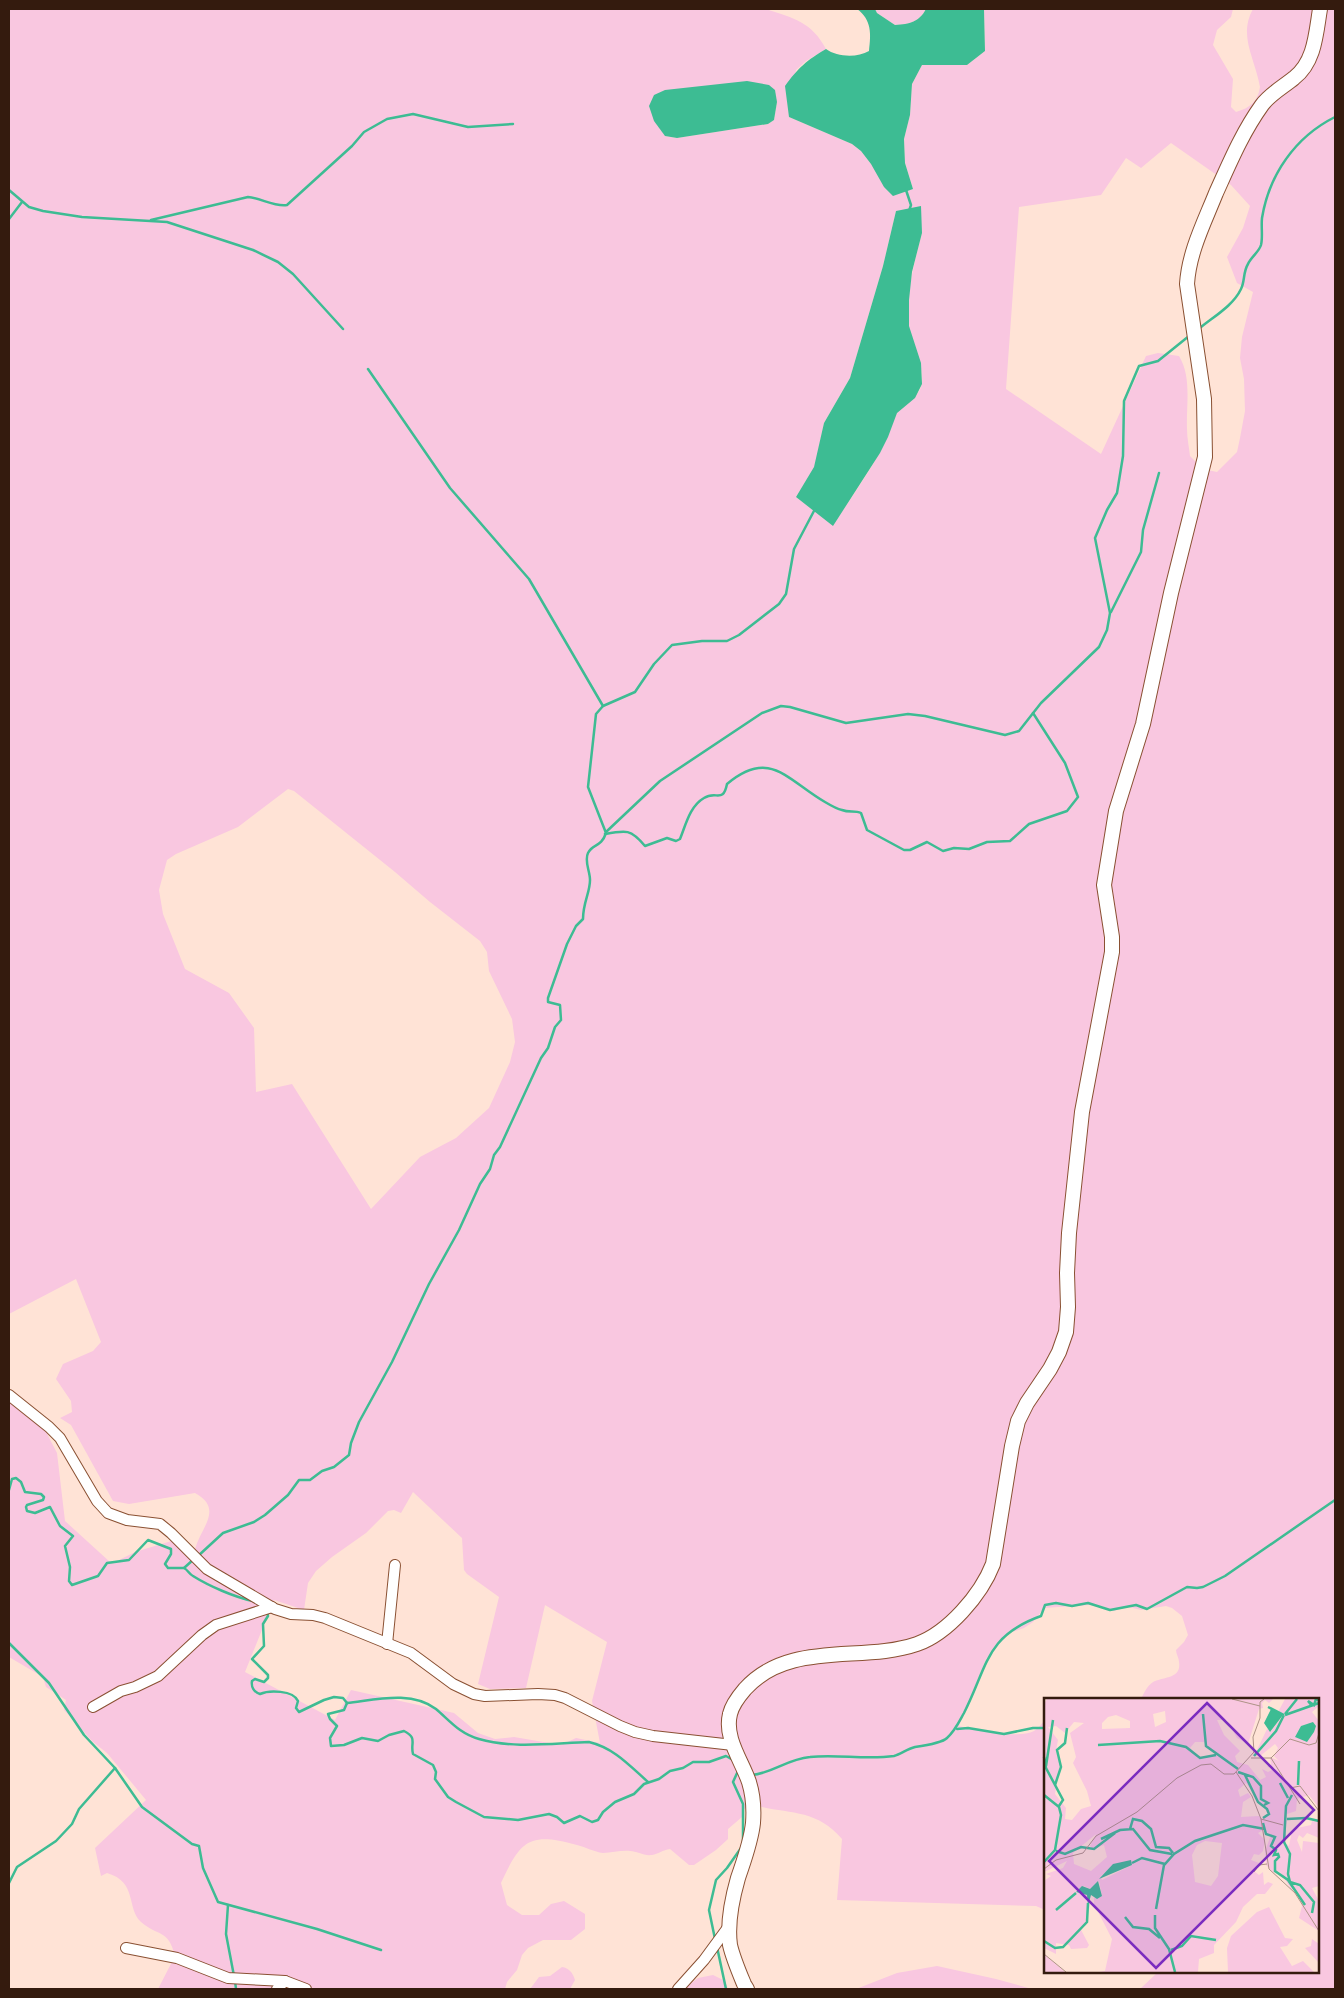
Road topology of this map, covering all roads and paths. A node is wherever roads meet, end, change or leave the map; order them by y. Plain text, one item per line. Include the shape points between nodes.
1 (1320, 9) edge
2 (9, 1395) edge
3 (395, 1565) dead end
4 (272, 1607) junction
5 (387, 1644) junction
6 (94, 1707) dead end
7 (733, 1745) junction
8 (729, 1925) junction
9 (126, 1948) dead end
10 (285, 1982) junction
11 (277, 1989) edge
12 (306, 1989) edge
13 (678, 1989) edge
14 (747, 1989) edge

1 - 7 street via 1315,41 1306,67 1264,103 1248,124 1188,266 1187,284 1204,399 1205,457 1143,724 1116,811 1106,866 1104,884 1112,952 1082,1112 1069,1233 1066,1332 1050,1370 1018,1421 993,1564 976,1594 947,1626 932,1637 886,1650 793,1661 752,1682 737,1699 729,1715
2 - 4 street via 60,1438 97,1501 108,1513 127,1520 160,1524 207,1569
3 - 5 street
4 - 5 street via 291,1614 325,1618
4 - 6 street via 216,1625 158,1676 121,1691
5 - 7 street via 411,1653 453,1684 474,1694 555,1695 635,1732
7 - 8 street via 749,1783 753,1806 750,1839 737,1881
8 - 13 street
8 - 14 street via 730,1946
9 - 10 street via 177,1958 228,1978
10 - 11 street
10 - 12 street

